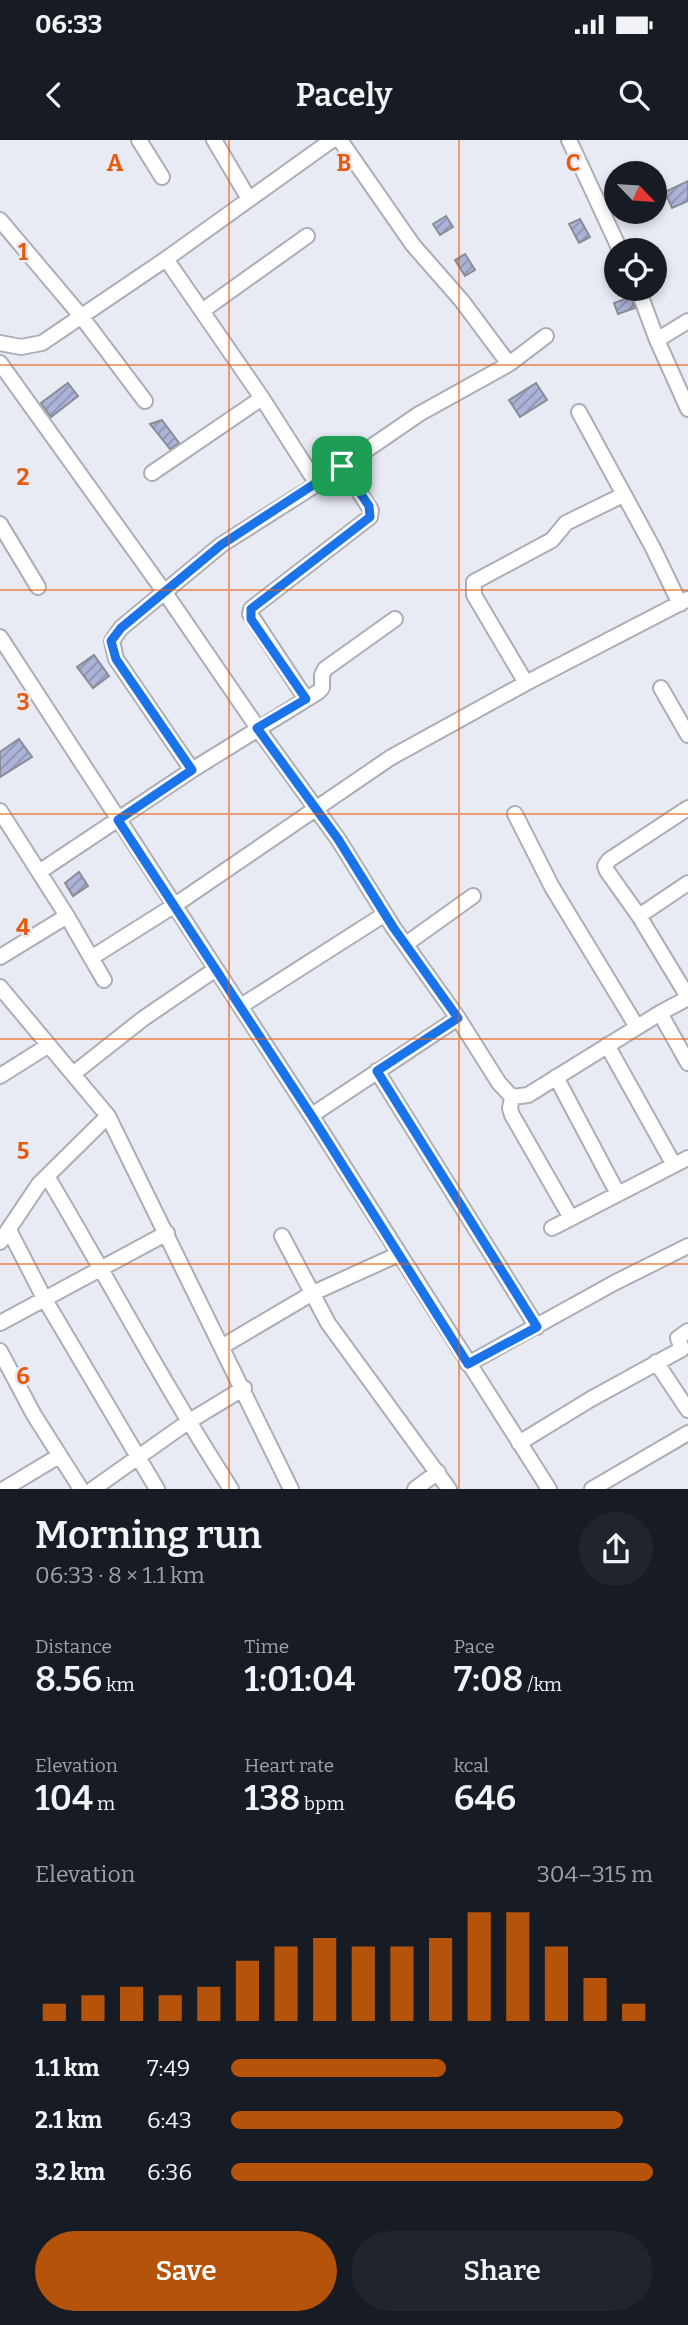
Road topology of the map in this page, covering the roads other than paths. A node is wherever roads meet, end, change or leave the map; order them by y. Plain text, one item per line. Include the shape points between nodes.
1 (139, 140) edge
2 (214, 140) edge
3 (332, 140) edge
4 (340, 140) edge
5 (569, 140) edge
6 (162, 177) dead end
7 (249, 199) junction
8 (0, 220) edge
9 (307, 236) dead end
10 (614, 238) edge
11 (166, 260) junction
12 (642, 301) edge
13 (202, 311) junction
14 (81, 316) junction
15 (688, 321) edge
16 (545, 336) dead end
17 (657, 340) junction
18 (0, 343) edge
19 (0, 363) edge
20 (509, 364) junction
21 (262, 398) junction
22 (145, 401) dead end
23 (688, 409) edge
24 (579, 412) dead end
25 (342, 466) junction
26 (152, 473) dead end
27 (317, 484) junction
28 (623, 495) junction
29 (0, 524) edge
30 (38, 587) dead end
31 (164, 591) junction
32 (684, 602) edge
33 (395, 619) dead end
34 (0, 637) edge
35 (526, 683) junction
36 (662, 688) dead end
37 (306, 699) junction
38 (257, 728) junction
39 (688, 735) edge
40 (192, 770) junction
41 (688, 808) edge
42 (317, 810) junction
43 (0, 811) edge
44 (515, 814) dead end
45 (118, 820) junction
46 (39, 872) junction
47 (688, 883) edge
48 (473, 896) dead end
49 (175, 905) junction
50 (386, 914) junction
51 (67, 916) junction
52 (639, 916) junction
53 (406, 944) junction
54 (0, 957) edge
55 (91, 958) junction
56 (216, 969) junction
57 (104, 980) dead end
58 (0, 987) edge
59 (688, 997) edge
60 (240, 1006) junction
61 (660, 1013) junction
62 (458, 1018) junction
63 (637, 1027) junction
64 (49, 1045) junction
65 (607, 1045) junction
66 (688, 1063) edge
67 (377, 1071) junction
68 (73, 1074) junction
69 (0, 1076) edge
70 (555, 1077) junction
71 (512, 1097) junction
72 (312, 1115) junction
73 (108, 1116) junction
74 (688, 1158) edge
75 (674, 1165) junction
76 (47, 1176) junction
77 (618, 1194) junction
78 (571, 1218) junction
79 (552, 1227) dead end
80 (167, 1233) junction
81 (5, 1236) edge
82 (282, 1236) dead end
83 (688, 1246) edge
84 (399, 1254) junction
85 (103, 1269) junction
86 (311, 1294) junction
87 (44, 1298) junction
88 (0, 1323) edge
89 (537, 1327) junction
90 (688, 1331) edge
91 (223, 1346) junction
92 (0, 1351) edge
93 (685, 1354) edge
94 (656, 1362) junction
95 (468, 1364) junction
96 (244, 1388) junction
97 (688, 1410) edge
98 (188, 1422) junction
99 (688, 1433) edge
100 (519, 1443) junction
101 (59, 1456) junction
102 (138, 1457) junction
103 (438, 1472) junction
104 (4, 1489) edge
105 (81, 1489) edge
106 (93, 1489) edge
107 (158, 1489) edge
108 (231, 1489) edge
109 (292, 1489) edge
110 (415, 1489) edge
111 (449, 1489) edge
112 (549, 1489) edge
113 (592, 1489) edge

1 - 6 street
2 - 7 street
3 - 7 street
4 - 20 street via 414,246
5 - 10 street
7 - 11 street
8 - 14 street
9 - 13 street
11 - 13 street
11 - 14 street
12 - 17 street
13 - 21 street
14 - 18 street via 33,345
14 - 22 street
15 - 17 street
16 - 20 street
17 - 23 street
19 - 31 street
20 - 25 street via 419,414
21 - 26 street
21 - 27 street
24 - 28 street
25 - 27 street
25 - 37 street via 369,506 370,517 250,614
27 - 31 street via 221,545
28 - 32 street
28 - 35 street via 566,523 552,540 474,582 474,595
29 - 30 street
31 - 38 street
31 - 40 street via 121,628 111,641 112,650
32 - 35 street
33 - 37 street via 325,669 322,688
34 - 45 street
35 - 42 street via 390,758
36 - 39 street
37 - 38 street
38 - 40 street
38 - 42 street
40 - 45 street
41 - 52 street via 607,862 607,871
42 - 49 street
42 - 50 street
43 - 46 street
44 - 63 street via 552,887
45 - 46 street
45 - 49 street
46 - 51 street
47 - 52 street
48 - 53 street
49 - 55 street
49 - 56 street
50 - 53 street
50 - 60 street
51 - 54 street
51 - 55 street
52 - 59 street
53 - 62 street
55 - 57 street
56 - 60 street
56 - 68 street
58 - 64 street
59 - 61 street
60 - 72 street
61 - 63 street
61 - 66 street
62 - 67 street
62 - 71 street
63 - 65 street
64 - 68 street
64 - 69 street
65 - 70 street
65 - 75 street
67 - 72 street
67 - 89 street
68 - 73 street
70 - 71 street via 528,1095
70 - 77 street
71 - 78 street via 512,1115
72 - 84 street
73 - 76 street
73 - 80 street
74 - 75 street
75 - 77 street
76 - 81 street
76 - 85 street
77 - 78 street
78 - 79 street
80 - 85 street
80 - 91 street
81 - 87 street
82 - 86 street
83 - 89 street
84 - 86 street
84 - 95 street
85 - 87 street
85 - 98 street
86 - 91 street
86 - 103 street
87 - 88 street
87 - 102 street
89 - 95 street
90 - 93 street via 678,1338
91 - 96 street
92 - 101 street
93 - 94 street
94 - 97 street
94 - 100 street
95 - 100 street
96 - 98 street
96 - 109 street
98 - 102 street
98 - 108 street
99 - 113 street
100 - 112 street
101 - 104 street
101 - 105 street
102 - 106 street
102 - 107 street
103 - 110 street
103 - 111 street

